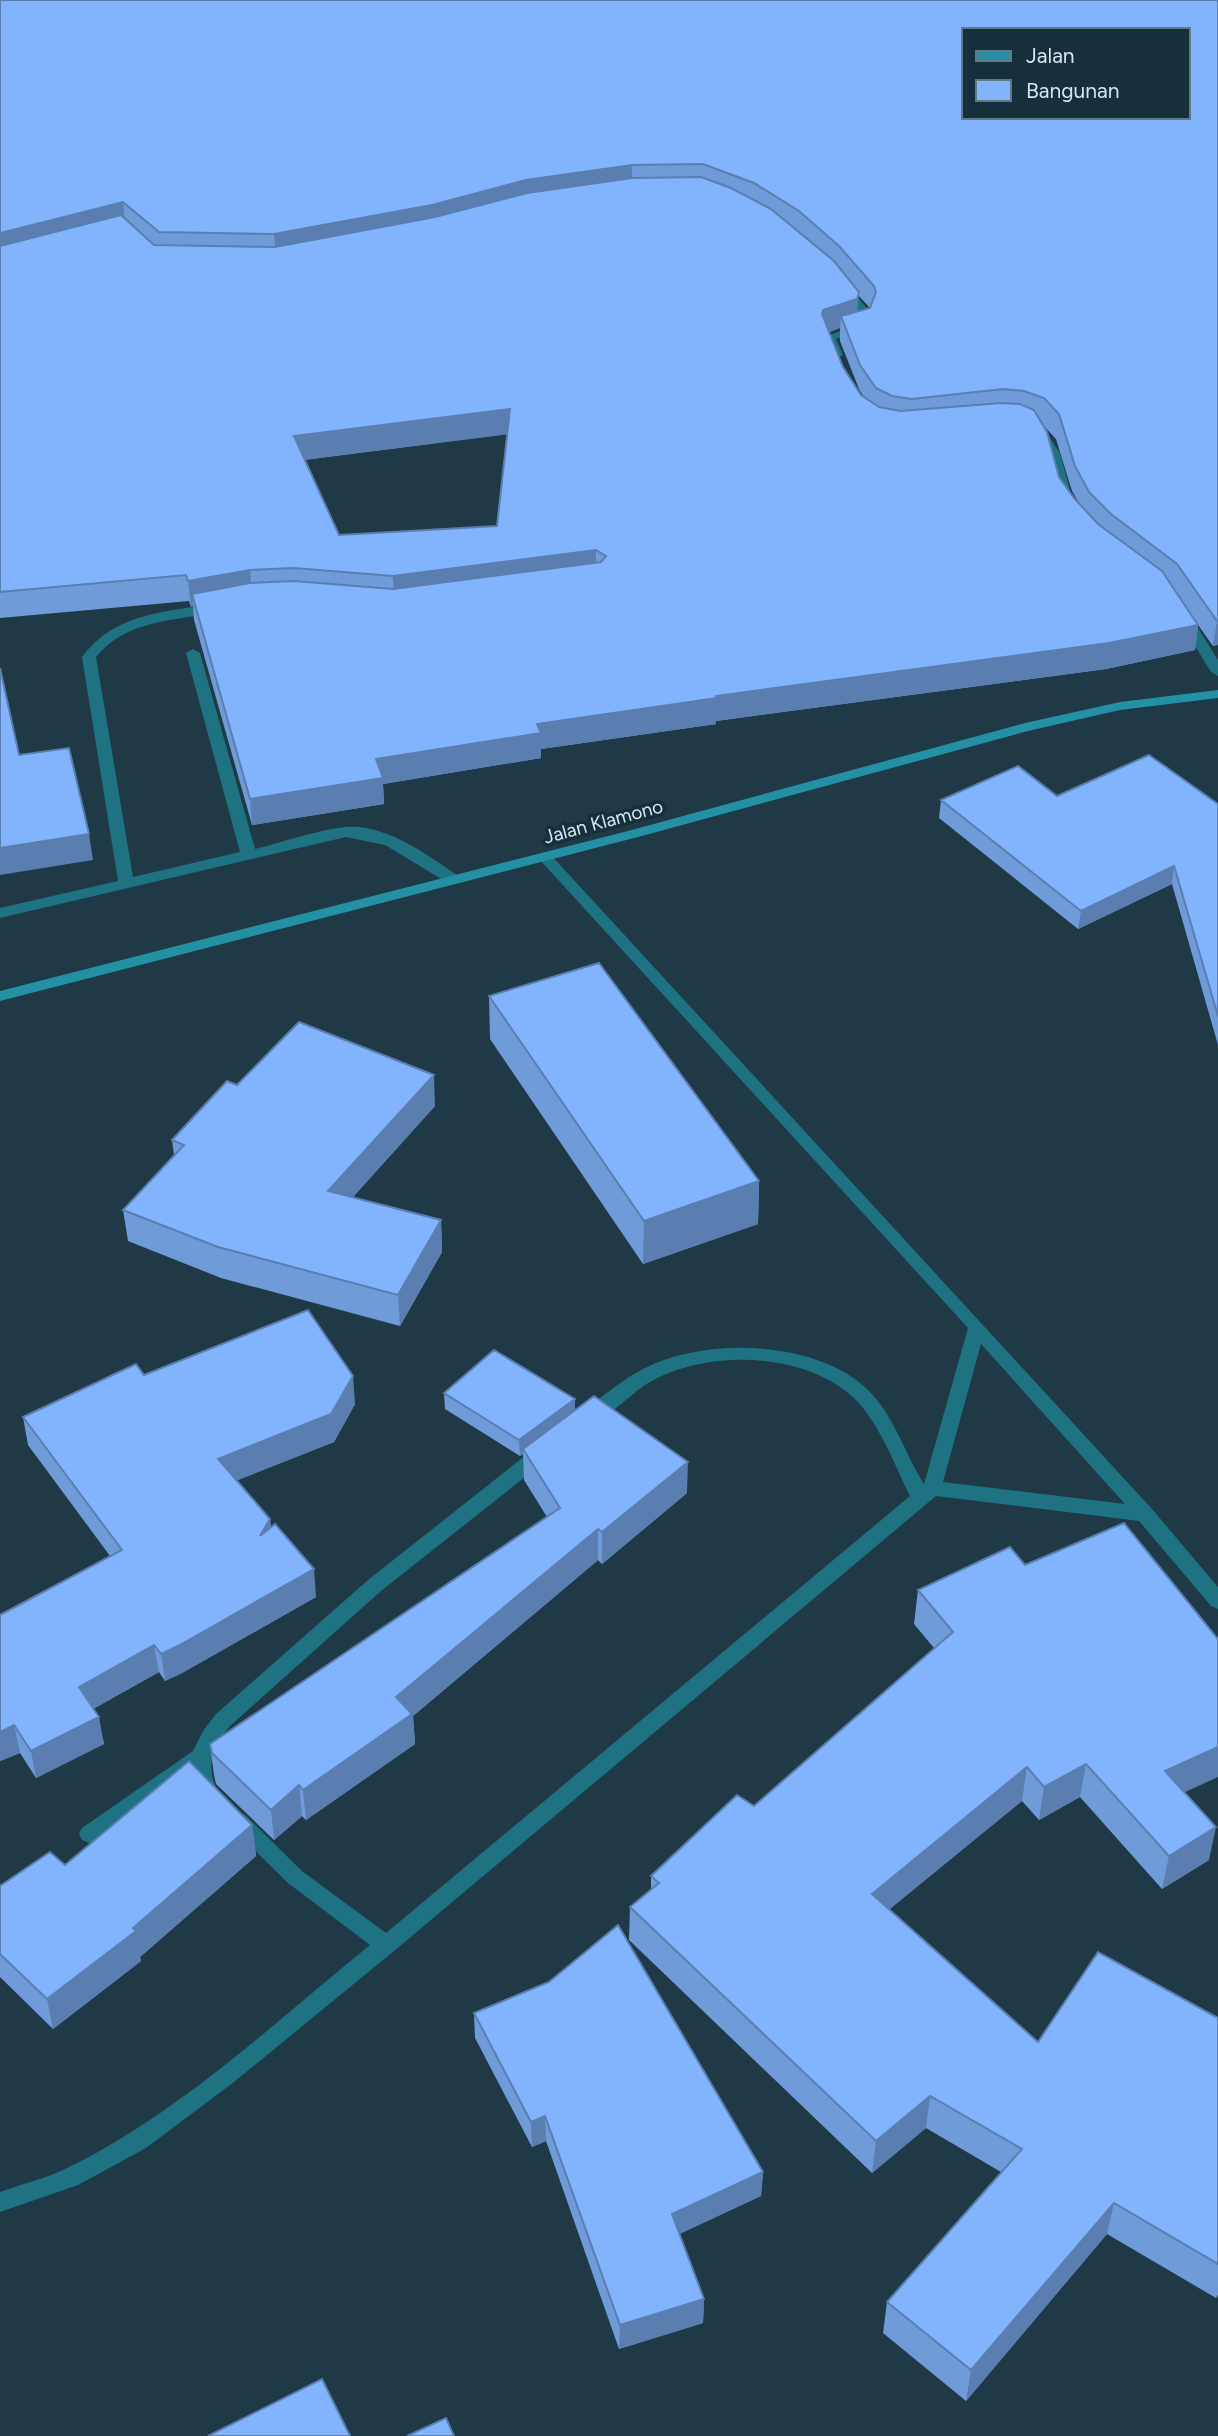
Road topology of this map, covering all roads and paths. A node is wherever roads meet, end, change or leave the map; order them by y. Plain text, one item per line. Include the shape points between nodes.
1 (839, 280) edge
2 (841, 366) edge
3 (1029, 425) edge
4 (1072, 510) edge
5 (225, 606) edge
6 (1179, 610) edge
7 (193, 653) dead end
8 (1218, 672) edge
9 (1218, 694) edge
10 (249, 855) junction
11 (545, 857) junction
12 (454, 880) junction
13 (126, 884) junction
14 (0, 914) edge
15 (0, 996) edge
16 (976, 1327) junction
17 (926, 1492) junction
18 (1145, 1514) junction
19 (1218, 1575) edge
20 (1196, 1576) junction
21 (1218, 1601) edge
22 (203, 1753) junction
23 (89, 1834) dead end
24 (386, 1945) junction
25 (0, 2202) edge

1 - 2 street via 866,315 864,327 829,337
3 - 4 street via 1053,453
5 - 13 street via 119,627 98,643 89,657
6 - 8 street
7 - 10 street
9 - 11 main road, Jalan Klamono via 1120,706 1025,727
10 - 12 street via 346,832 369,833 389,839
10 - 13 street
11 - 12 main road, Jalan Klamono
11 - 16 street
12 - 15 main road, Jalan Klamono
13 - 14 street
16 - 17 street
16 - 18 street
17 - 18 street
17 - 22 street via 861,1393 845,1380 784,1357 741,1353 684,1360 652,1372 476,1502 319,1633 219,1726
17 - 24 street
18 - 20 street
19 - 20 street
20 - 21 street
22 - 23 street
22 - 24 street via 199,1767 205,1789 295,1877
24 - 25 street via 138,2141 70,2178

